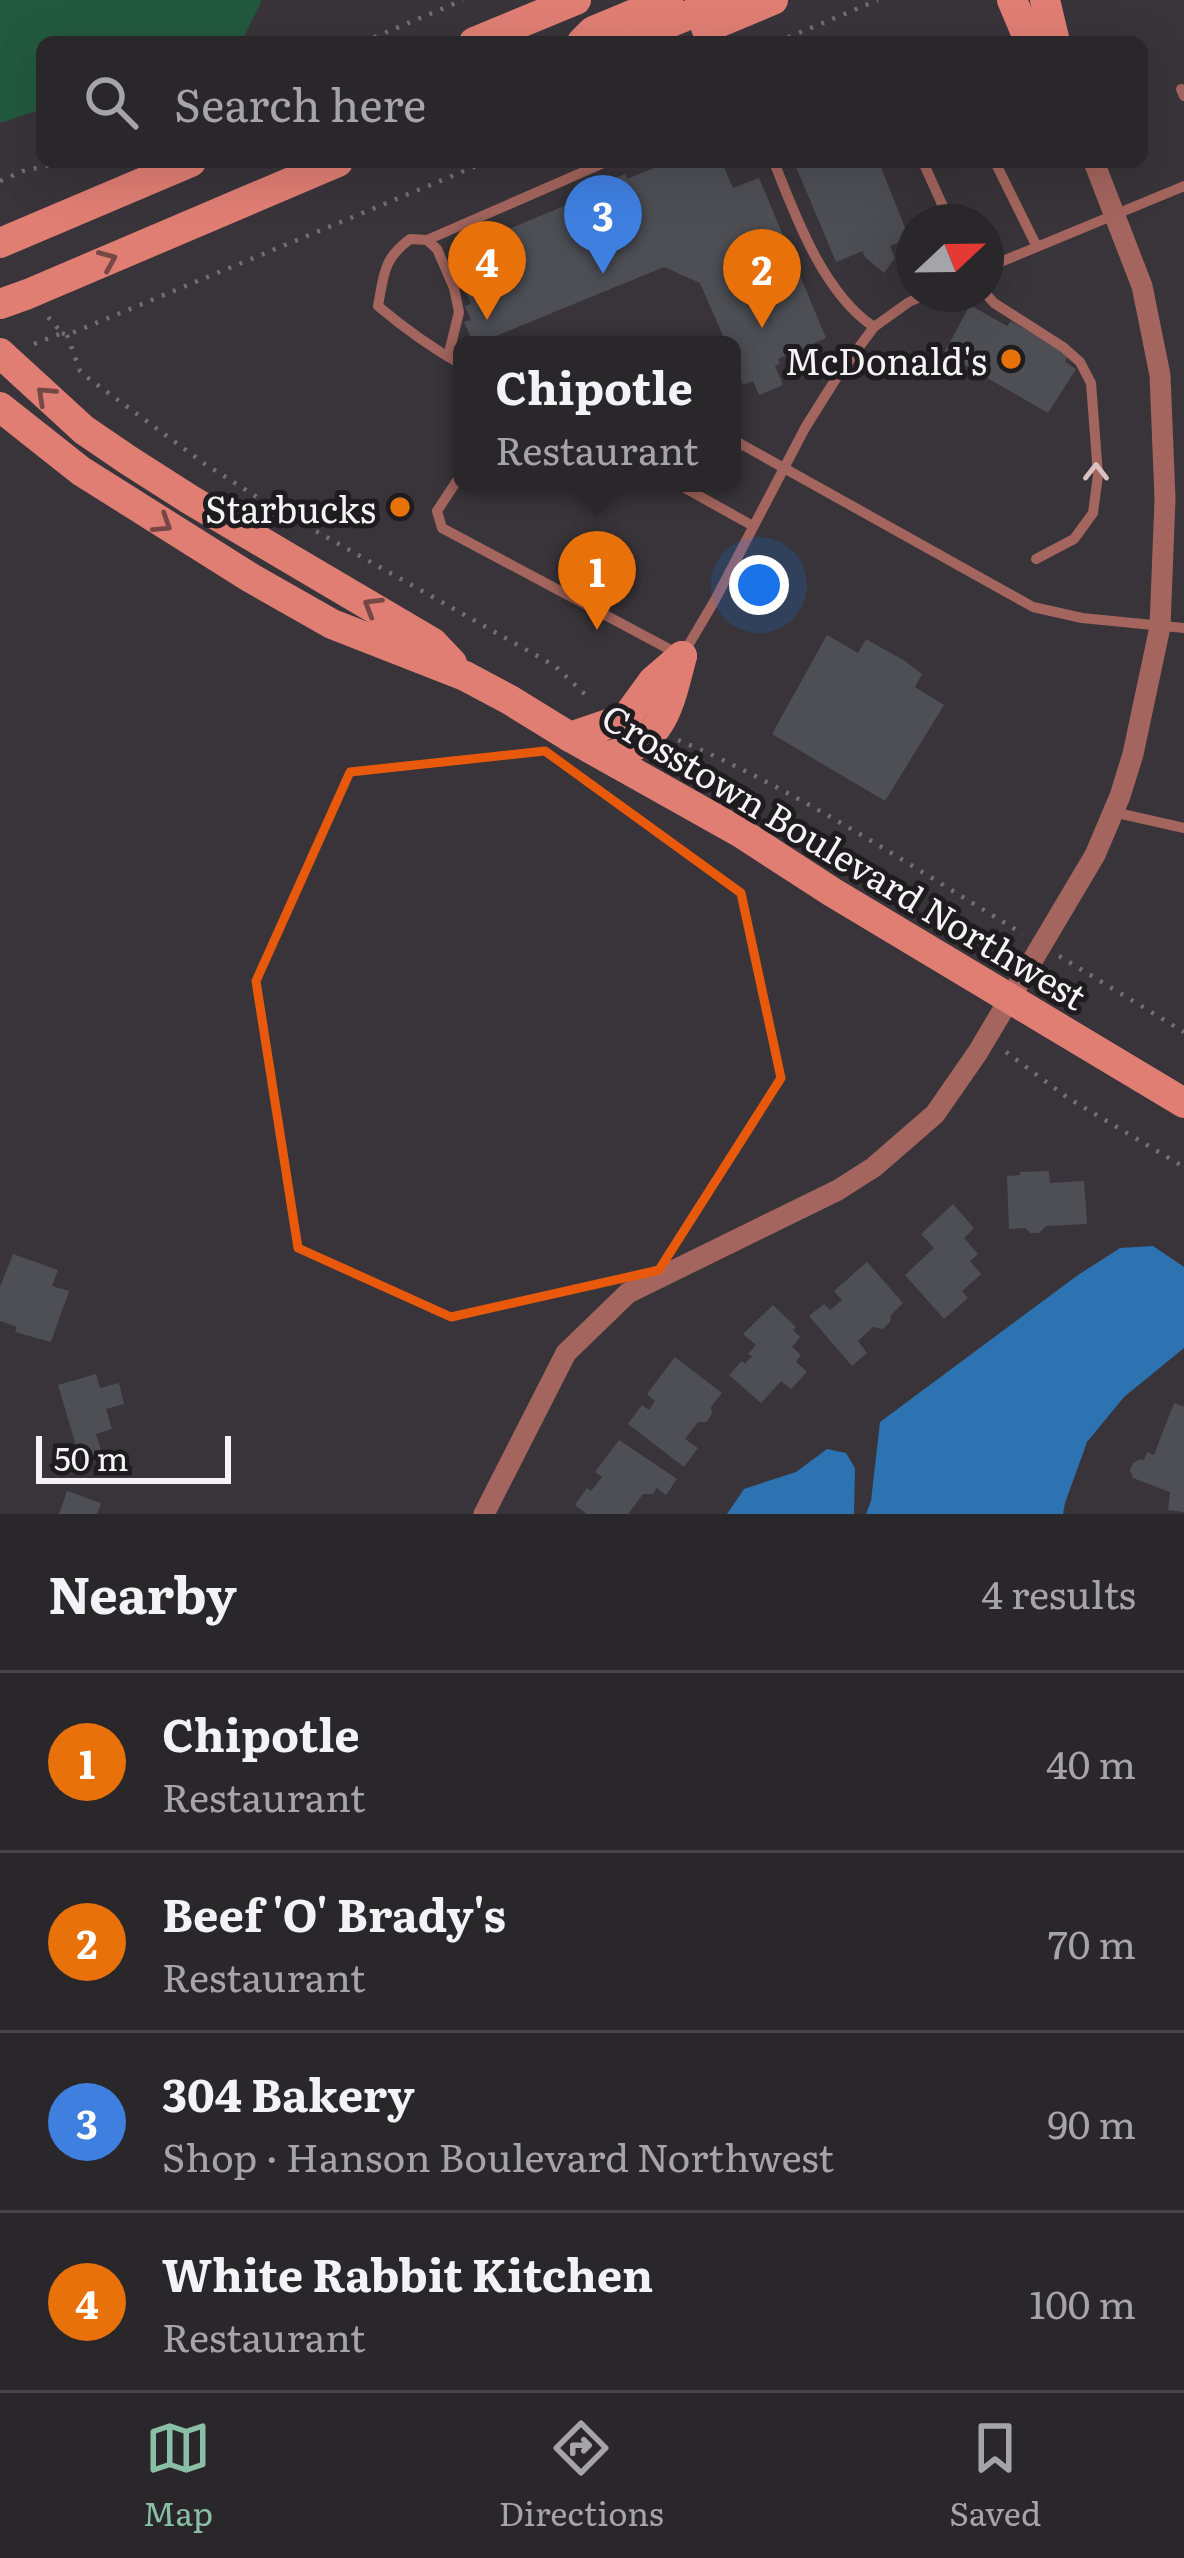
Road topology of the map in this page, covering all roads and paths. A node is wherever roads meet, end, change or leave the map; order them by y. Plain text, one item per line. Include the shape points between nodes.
1 (463, 0) edge
2 (576, 0) edge
3 (668, 0) edge
4 (724, 0) edge
5 (773, 0) edge
6 (878, 0) edge
7 (1012, 0) edge
8 (1045, 0) edge
9 (377, 36) edge
10 (489, 36) edge
11 (588, 36) edge
12 (637, 36) edge
13 (687, 36) edge
14 (791, 36) edge
15 (1030, 36) edge
16 (1053, 36) edge
17 (36, 168) edge
18 (176, 168) edge
19 (324, 168) edge
20 (471, 168) edge
21 (592, 168) edge
22 (777, 168) edge
23 (926, 168) edge
24 (997, 168) edge
25 (1096, 168) edge
26 (0, 182) edge
27 (1184, 186) edge
28 (942, 204) edge
29 (1114, 213) junction
30 (427, 239) junction
31 (0, 243) edge
32 (1036, 245) junction
33 (1004, 260) edge
34 (0, 304) edge
35 (1004, 309) edge
36 (896, 311) edge
37 (874, 327) junction
38 (453, 336) edge
39 (453, 337) edge
40 (0, 352) edge
41 (448, 357) junction
42 (453, 360) edge
43 (2, 411) edge
44 (1173, 422) edge
45 (741, 444) edge
46 (784, 468) junction
47 (453, 487) edge
48 (692, 492) edge
49 (753, 526) junction
50 (1036, 559) dead end
51 (1160, 627) junction
52 (1184, 628) edge
53 (682, 656) junction
54 (465, 676) junction
55 (604, 707) dead end
56 (665, 734) dead end
57 (570, 737) junction
58 (607, 756) junction
59 (1113, 812) junction
60 (1184, 828) edge
61 (1017, 931) dead end
62 (1066, 960) dead end
63 (1010, 999) junction
64 (1184, 1032) edge
65 (987, 1038) junction
66 (1184, 1103) edge
67 (1184, 1167) edge
68 (484, 1514) edge

1 - 9 path
2 - 10 street
3 - 11 street
4 - 12 street
5 - 13 street
6 - 14 path
7 - 15 street
8 - 16 street
17 - 26 path
18 - 31 street
34 -> 19 street
20 - 55 path via 64,334 80,371 205,464 555,667
21 - 30 lane
22 - 37 lane via 827,280
23 - 28 lane
24 - 32 lane
25 - 29 street
27 - 29 lane
29 - 32 lane
29 - 44 street via 1142,286
30 - 38 lane via 454,288
30 - 41 lane via 410,239 391,254 378,306
32 - 33 lane
50 -> 35 lane via 1074,539 1093,513 1090,383 1063,347
36 - 37 lane
37 - 46 lane
39 - 41 lane
54 -> 40 street, Crosstown Boulevard Northwest via 433,643 84,430
41 - 42 lane
43 -> 54 street, Crosstown Boulevard Northwest via 251,578 332,624
44 - 51 street
45 - 46 lane
46 - 49 lane
46 - 51 lane via 1033,607
47 - 53 lane via 437,511 442,528
48 - 49 lane
49 - 53 lane
51 - 52 lane
51 - 59 street
53 - 57 street via 626,718
53 - 58 street via 656,730 628,752
54 - 57 street, Crosstown Boulevard Northwest
56 - 61 path via 774,787
57 - 58 street, Crosstown Boulevard Northwest
58 - 63 street, Crosstown Boulevard Northwest
59 - 60 lane
59 - 63 street
62 - 64 path
63 - 65 street
63 - 66 street, Crosstown Boulevard Northwest
65 - 67 path
65 - 68 street via 935,1114 874,1167 628,1293 566,1353

